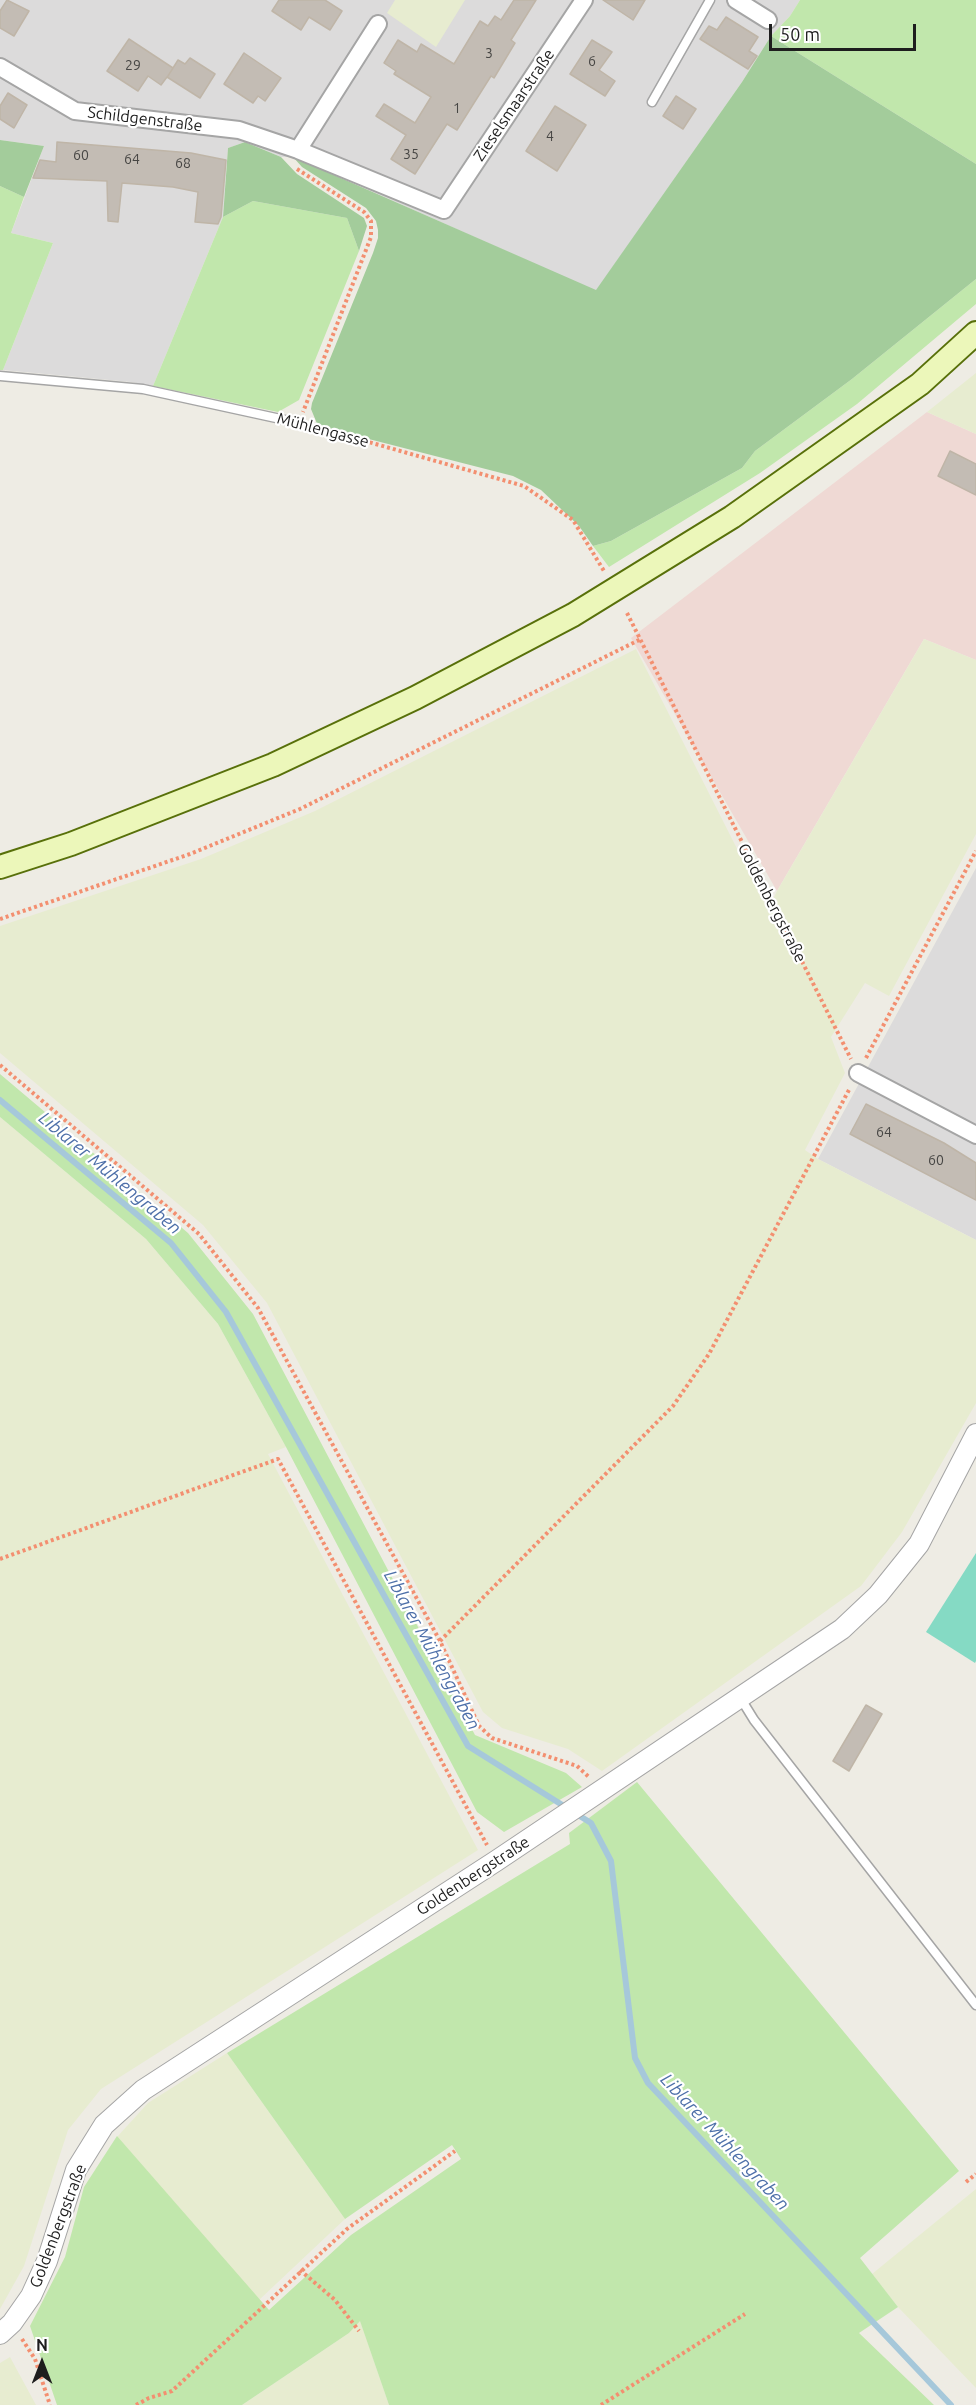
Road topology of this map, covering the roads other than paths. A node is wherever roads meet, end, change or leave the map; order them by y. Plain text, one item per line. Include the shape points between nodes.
1 (584, 0) edge
2 (710, 0) edge
3 (736, 0) edge
4 (768, 20) dead end
5 (378, 24) dead end
6 (0, 68) edge
7 (652, 102) dead end
8 (296, 157) junction
9 (444, 210) joint
10 (976, 333) edge
11 (0, 376) edge
12 (299, 423) road end
13 (0, 867) edge
14 (858, 1073) road end
15 (976, 1135) edge
16 (976, 1436) edge
17 (741, 1699) junction
18 (976, 2005) edge
19 (6, 2328) edge

1 - 9 street, Zieselsmaarstraße
2 - 7 lane
3 - 4 street
5 - 8 street
6 - 8 street, Schildgenstraße via 75,111 239,130
8 - 9 street, Schildgenstraße
10 - 13 main road via 920,384 732,517 573,615 415,699 273,765 71,844
11 - 12 lane, Mühlengasse via 143,389
14 - 15 street
16 - 17 street, Goldenbergstraße via 919,1544 878,1595 842,1629
17 - 18 lane
17 - 19 street, Goldenbergstraße via 142,2090 104,2125 76,2170 47,2261 31,2296

